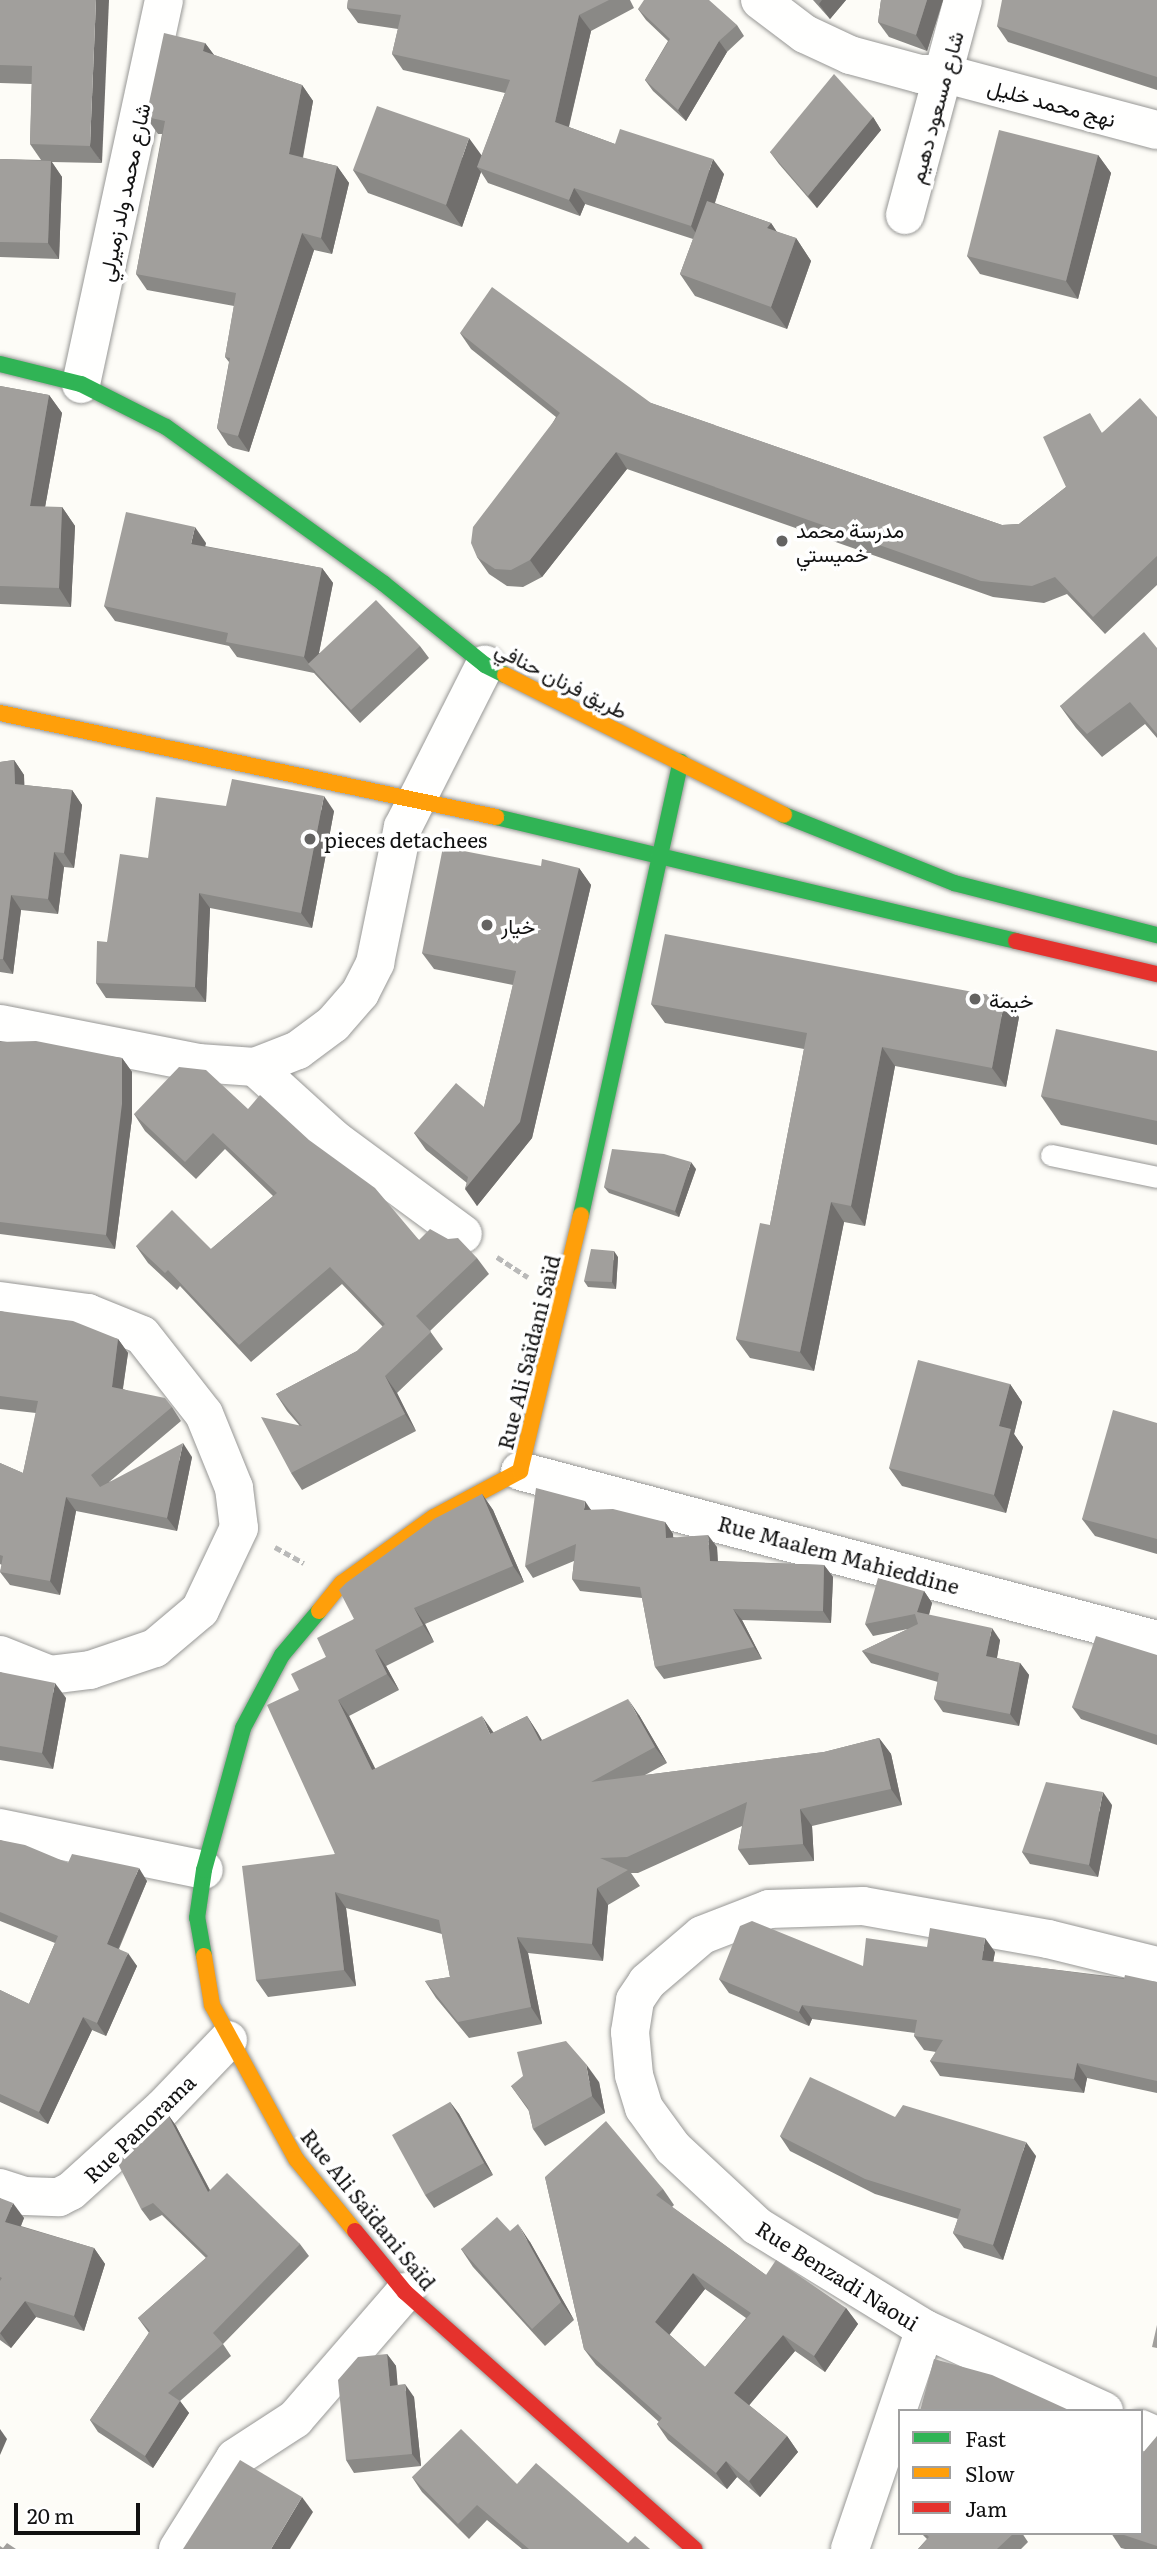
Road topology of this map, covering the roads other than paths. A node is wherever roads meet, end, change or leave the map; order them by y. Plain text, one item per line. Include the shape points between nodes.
1 (164, 0) edge
2 (760, 0) edge
3 (962, 0) edge
4 (946, 74) junction
5 (1157, 130) edge
6 (905, 215) dead end
7 (0, 364) edge
8 (81, 384) junction
9 (485, 664) junction
10 (0, 713) edge
11 (681, 762) junction
12 (414, 798) junction
13 (659, 854) junction
14 (1157, 935) edge
15 (1157, 974) edge
16 (0, 1024) edge
17 (256, 1067) junction
18 (1051, 1154) dead end
19 (1157, 1177) edge
20 (463, 1234) road end
21 (0, 1301) edge
22 (520, 1471) junction
23 (1157, 1640) edge
24 (0, 1656) edge
25 (0, 1828) edge
26 (204, 1870) junction
27 (1157, 1966) edge
28 (228, 2040) junction
29 (0, 2188) edge
30 (405, 2292) junction
31 (925, 2329) junction
32 (1100, 2409) edge
33 (178, 2549) edge
34 (694, 2549) edge
35 (850, 2549) edge

1 - 8 street, شارع محمد ولد زميرلي
2 - 4 street, نهج محمد خليل via 804,34 850,55 920,74
3 - 4 street, شارع مسعود دهيم
4 - 5 street, نهج محمد خليل
4 - 6 street, شارع مسعود دهيم
7 - 8 main road, طريق فرنان حنافي
8 - 9 main road, طريق فرنان حنافي via 166,427 383,583
9 - 11 main road, طريق فرنان حنافي
9 - 12 street
10 - 12 main road
11 - 13 main road, Rue Ali Saïdani Saïd
11 - 14 main road, طريق فرنان حنافي via 785,816 954,883
12 - 13 main road
12 - 17 street via 398,842 375,963 360,993 333,1024 298,1050
13 - 15 main road
13 - 22 main road, Rue Ali Saïdani Saïd via 563,1301
16 - 17 street via 198,1063
17 - 20 street via 334,1139
18 - 19 lane
21 - 24 street via 88,1313 142,1335 204,1415 234,1488 239,1528 201,1610 155,1648 90,1670 50,1675
22 - 23 street, Rue Maalem Mahieddine
22 - 26 main road, Rue Ali Saïdani Saïd via 434,1517 342,1583 282,1655 243,1728
25 - 26 street
26 - 28 main road, Rue Ali Saïdani Saïd via 197,1918 212,2005
27 - 31 street, Rue Benzadi Naoui via 1048,1939 863,1906 769,1909 702,1935 648,1982 635,2000 630,2032 634,2075 644,2108 673,2148 757,2226
28 - 29 street, Rue Panorama via 136,2134 71,2191 59,2197 25,2196
28 - 30 main road, Rue Ali Saïdani Saïd via 296,2159
30 - 33 street via 295,2419 235,2458
30 - 34 main road, Rue Ali Saïdani Saïd
31 - 32 street, Rue Benzadi Naoui
31 - 35 street

